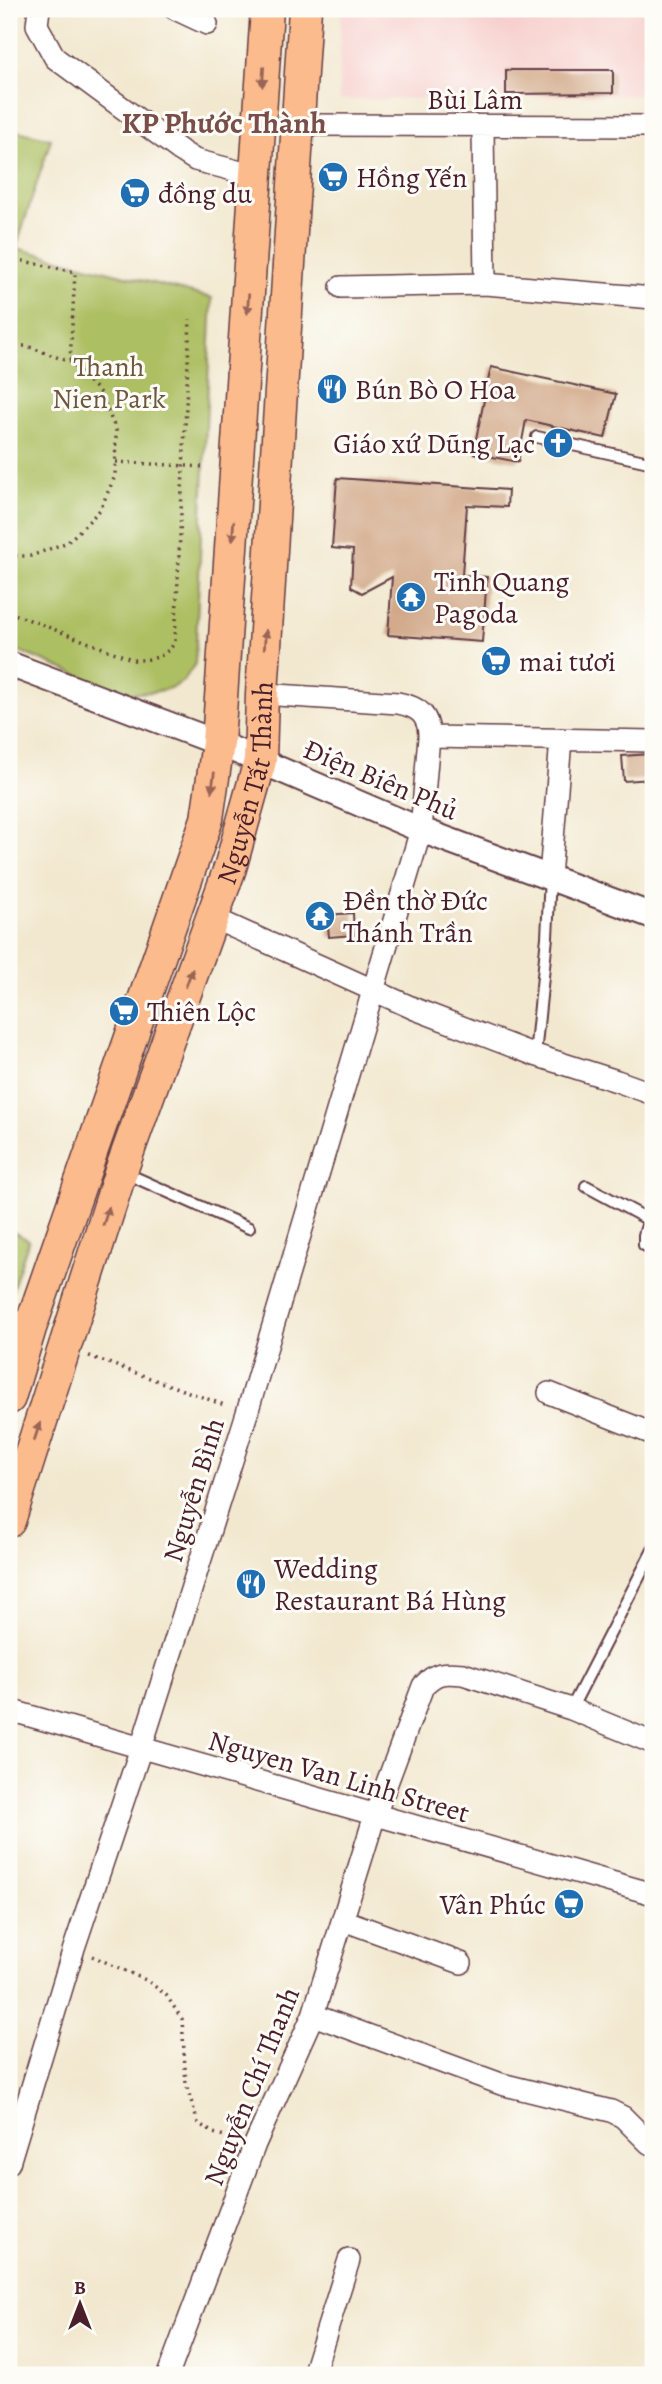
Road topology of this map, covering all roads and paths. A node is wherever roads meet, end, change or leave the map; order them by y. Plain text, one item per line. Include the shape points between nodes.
1 (39, 9) edge
2 (175, 9) edge
3 (267, 9) edge
4 (305, 9) edge
5 (207, 24) dead end
6 (297, 125) junction
7 (653, 125) edge
8 (483, 127) junction
9 (256, 176) junction
10 (9, 258) edge
11 (485, 284) junction
12 (341, 287) dead end
13 (653, 298) edge
14 (190, 319) dead end
15 (9, 346) edge
16 (70, 362) junction
17 (537, 437) dead end
18 (115, 462) junction
19 (653, 463) edge
20 (183, 465) junction
21 (205, 467) dead end
22 (9, 556) edge
23 (9, 612) edge
24 (9, 664) edge
25 (262, 694) junction
26 (429, 737) junction
27 (561, 739) junction
28 (653, 741) edge
29 (218, 743) junction
30 (260, 761) junction
31 (421, 830) junction
32 (550, 877) junction
33 (653, 916) edge
34 (211, 917) junction
35 (373, 990) junction
36 (535, 1055) junction
37 (653, 1094) edge
38 (121, 1171) junction
39 (586, 1186) dead end
40 (653, 1206) edge
41 (649, 1220) junction
42 (249, 1228) dead end
43 (653, 1250) edge
44 (20, 1323) edge
45 (64, 1347) junction
46 (549, 1393) dead end
47 (9, 1398) edge
48 (247, 1413) junction
49 (653, 1434) edge
50 (9, 1521) edge
51 (653, 1550) edge
52 (571, 1709) junction
53 (9, 1710) edge
54 (653, 1743) edge
55 (141, 1748) junction
56 (375, 1815) junction
57 (653, 1894) edge
58 (342, 1920) junction
59 (74, 1948) junction
60 (461, 1963) dead end
61 (313, 2015) junction
62 (255, 2144) junction
63 (653, 2144) edge
64 (9, 2163) edge
65 (349, 2260) dead end
66 (169, 2375) edge
67 (313, 2375) edge

1 - 9 street via 37,25 55,58 195,160
2 - 5 street
3 -> 9 main road, Nguyễn Tất Thành
4 - 6 main road, Nguyễn Tất Thành
6 - 8 street, Bùi Lâm
25 -> 6 main road, Nguyễn Tất Thành
7 - 8 street, Bùi Lâm
8 - 11 street
9 -> 29 main road, Nguyễn Tất Thành
10 - 16 path via 75,272
11 - 12 street
11 - 13 street
14 - 20 path
15 - 16 path via 27,346
16 - 18 path via 100,393 116,430
17 - 19 lane
18 - 20 path
18 - 22 path via 115,476 100,510 68,541 32,556
20 - 21 path
20 - 23 path via 175,642 169,651 149,660 134,660
24 - 29 street, Điện Biên Phủ
25 - 26 street via 411,705 424,713
25 - 30 main road, Nguyễn Tất Thành
26 - 27 street
26 - 31 street, Nguyễn Bình
27 - 28 street
27 - 32 street
29 - 30 street, Điện Biên Phủ
29 -> 44 main road, Nguyễn Tất Thành via 207,819
30 - 31 street, Điện Biên Phủ
30 - 34 main road, Nguyễn Tất Thành
31 - 32 street, Điện Biên Phủ
31 - 35 street, Nguyễn Bình
32 - 33 street, Điện Biên Phủ
32 - 36 lane
34 - 35 street
38 -> 34 main road, Nguyễn Tất Thành
35 - 36 street
35 - 48 street, Nguyễn Bình
36 - 37 street
38 - 42 lane
45 -> 38 main road, Nguyễn Tất Thành
39 - 41 lane
40 - 41 lane
41 - 43 lane via 645,1245
44 - 47 main road, Nguyễn Tất Thành
45 - 48 path
50 -> 45 main road, Nguyễn Tất Thành
46 - 49 street
48 - 55 street, Nguyễn Bình
51 - 52 lane
52 - 54 street
52 - 56 street, Nguyễn Chí Thanh via 463,1674 432,1676 423,1686
53 - 55 street, Nguyen Van Linh Street
55 - 56 street, Nguyen Van Linh Street
55 - 59 street, Nguyễn Bình
56 - 57 street, Nguyen Van Linh Street
56 - 58 street, Nguyễn Chí Thanh
58 - 60 street
58 - 61 street, Nguyễn Chí Thanh
59 - 62 path via 148,1981 166,1995 182,2019 186,2084 198,2123 213,2133
59 - 64 street, Nguyễn Bình
61 - 62 street, Nguyễn Chí Thanh
61 - 63 street via 501,2084 611,2111
62 - 66 street, Nguyễn Chí Thanh
65 - 67 street

